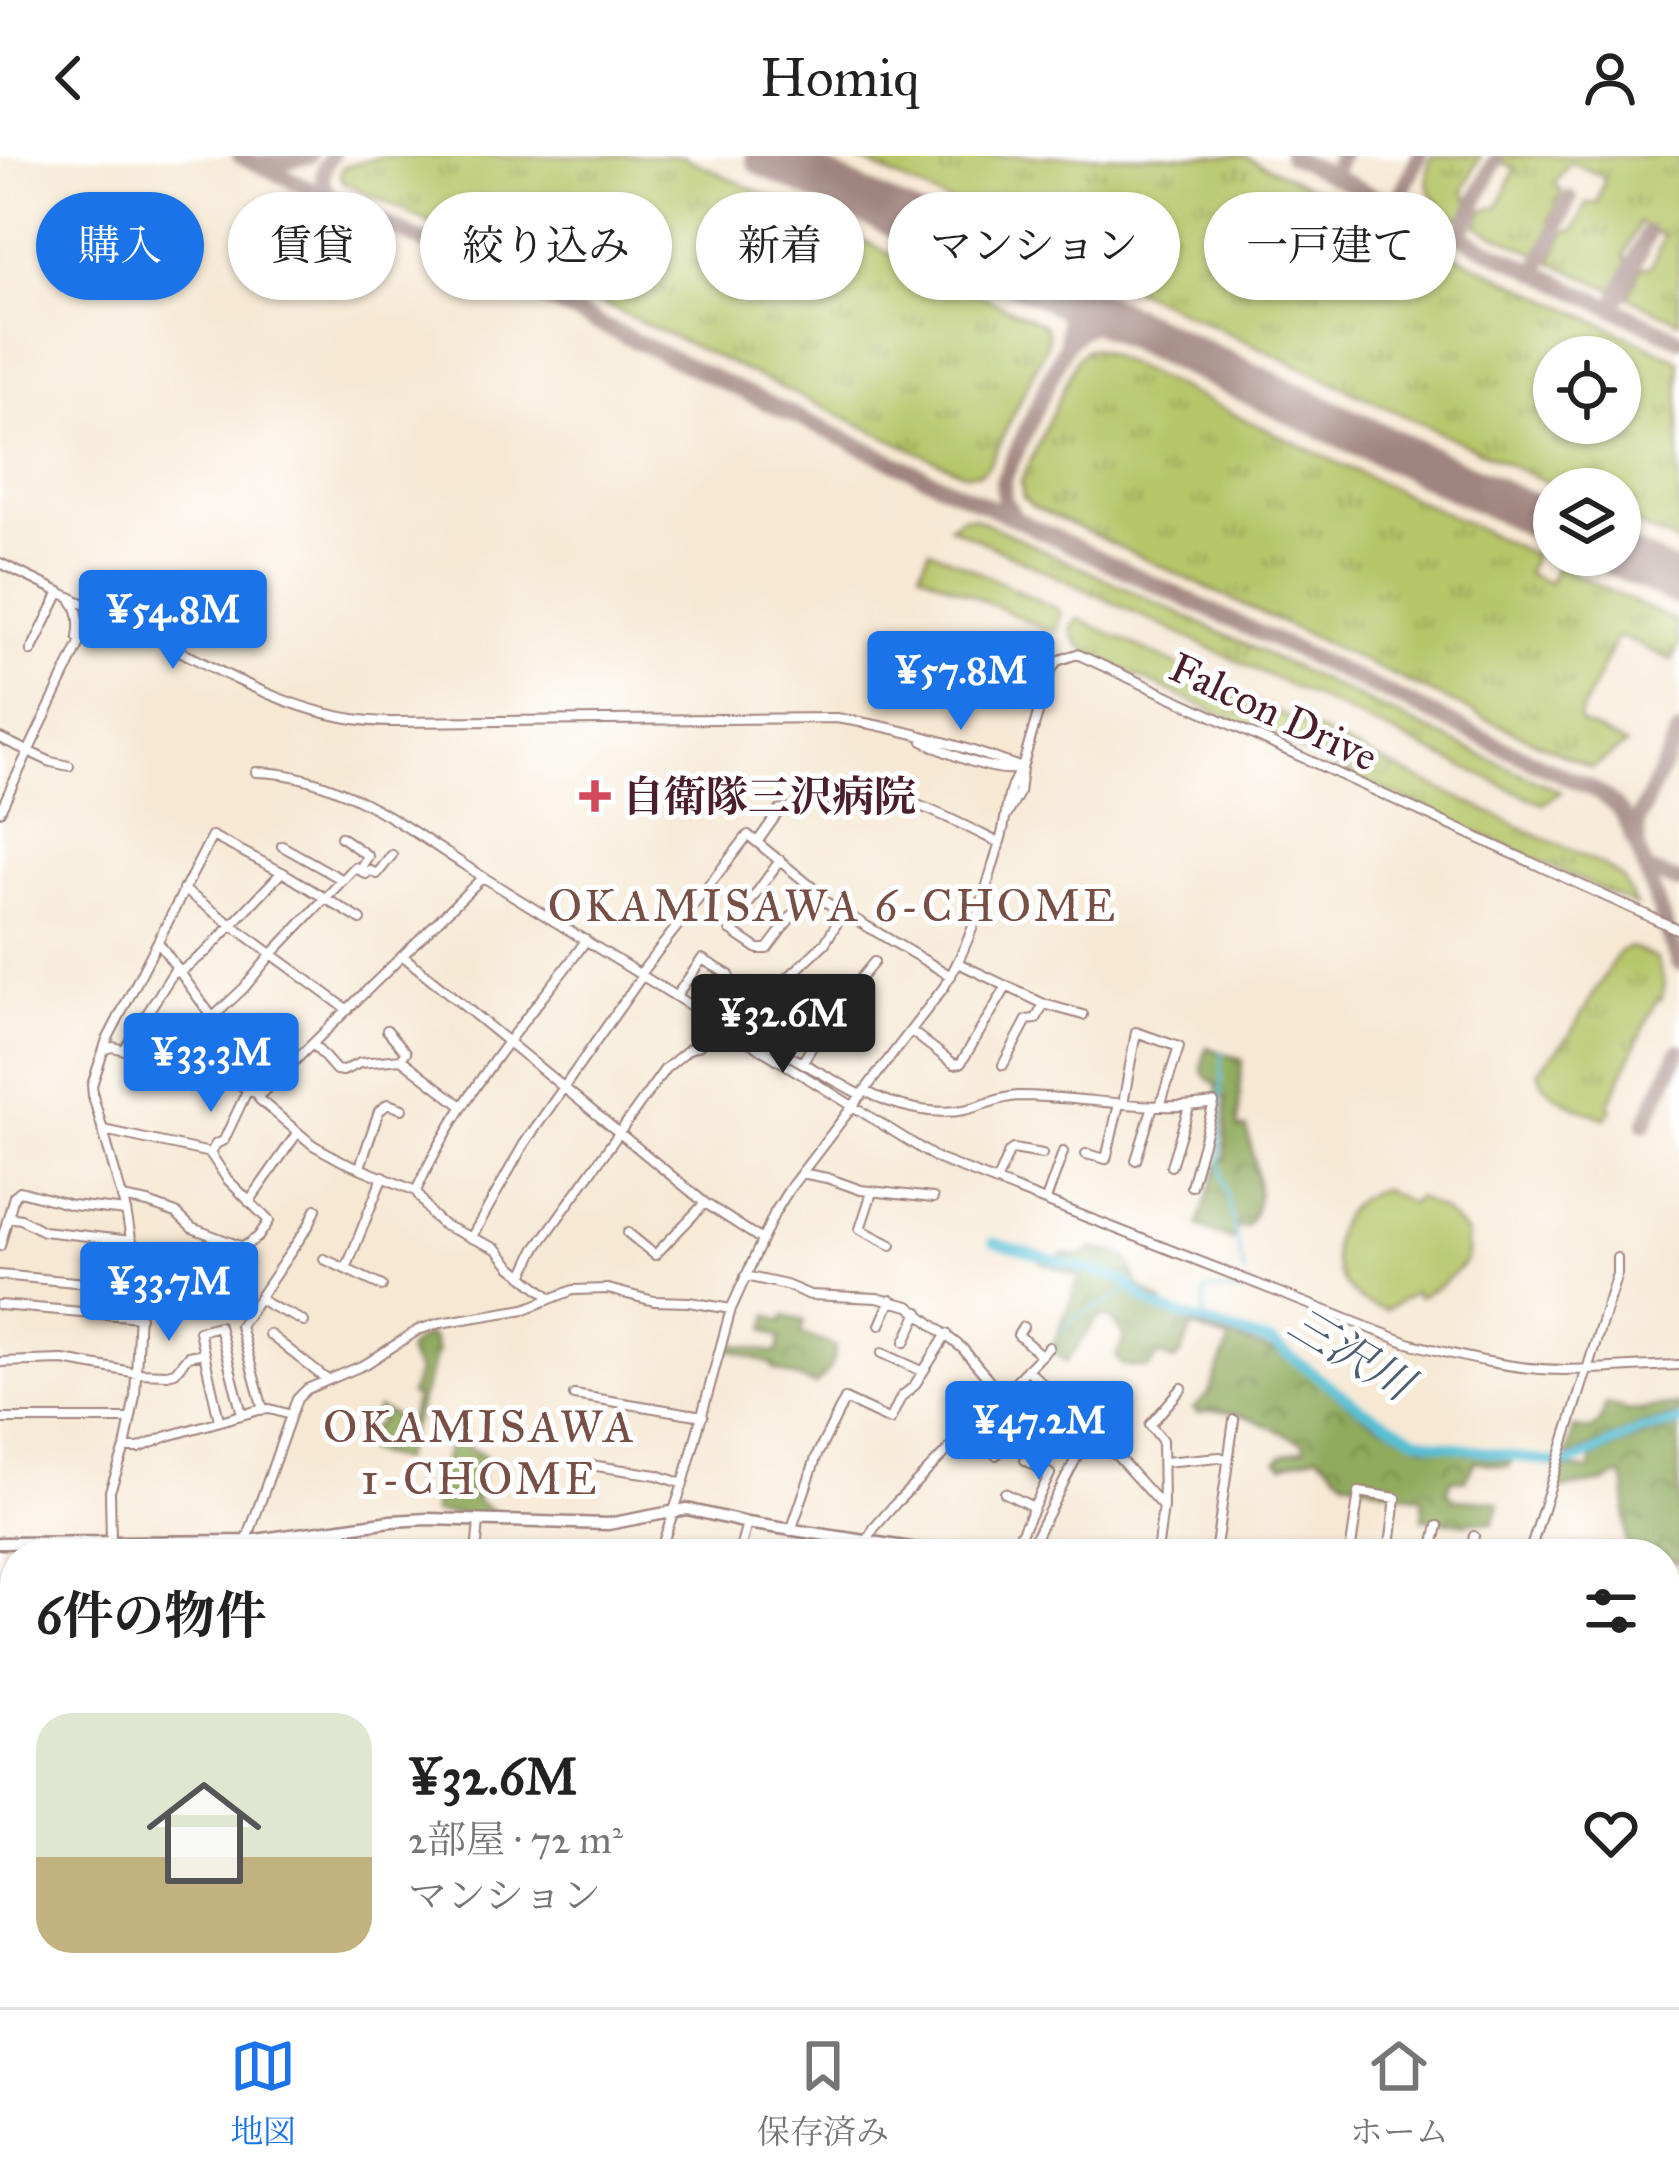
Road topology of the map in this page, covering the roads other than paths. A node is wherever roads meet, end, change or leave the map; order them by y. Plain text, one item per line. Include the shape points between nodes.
1 (0, 563) edge
2 (63, 593) junction
3 (97, 609) junction
4 (123, 623) junction
5 (88, 628) junction
6 (31, 651) dead end
7 (75, 651) junction
8 (905, 733) junction
9 (0, 738) edge
10 (29, 752) junction
11 (69, 766) dead end
12 (1022, 768) junction
13 (1003, 770) junction
14 (256, 772) dead end
15 (1011, 783) junction
16 (0, 811) edge
17 (1007, 817) junction
18 (341, 837) dead end
19 (758, 842) junction
20 (999, 843) junction
21 (282, 846) dead end
22 (392, 855) dead end
23 (780, 860) junction
24 (358, 870) junction
25 (282, 872) junction
26 (483, 877) junction
27 (343, 880) junction
28 (183, 889) junction
29 (813, 889) junction
30 (326, 897) junction
31 (843, 913) junction
32 (361, 920) dead end
33 (232, 925) junction
34 (1679, 930) edge
35 (586, 940) junction
36 (158, 941) junction
37 (271, 955) junction
38 (404, 956) junction
39 (874, 962) dead end
40 (958, 963) junction
41 (178, 971) junction
42 (641, 975) junction
43 (729, 975) dead end
44 (951, 976) junction
45 (1007, 986) junction
46 (675, 996) junction
47 (1044, 1004) junction
48 (838, 1006) junction
49 (808, 1008) dead end
50 (349, 1010) junction
51 (1083, 1015) dead end
52 (211, 1018) junction
53 (721, 1023) junction
54 (387, 1030) dead end
55 (911, 1031) junction
56 (510, 1042) junction
57 (313, 1044) junction
58 (104, 1049) junction
59 (124, 1050) junction
60 (401, 1059) junction
61 (803, 1061) junction
62 (1003, 1065) dead end
63 (565, 1087) junction
64 (257, 1091) junction
65 (863, 1093) junction
66 (1121, 1104) junction
67 (463, 1106) junction
68 (1156, 1106) junction
69 (852, 1107) junction
70 (1189, 1107) junction
71 (402, 1109) dead end
72 (104, 1130) junction
73 (298, 1132) junction
74 (619, 1132) junction
75 (211, 1153) junction
76 (1063, 1153) dead end
77 (1042, 1154) dead end
78 (1086, 1154) dead end
79 (1136, 1160) dead end
80 (1171, 1166) dead end
81 (360, 1167) junction
82 (801, 1173) junction
83 (383, 1175) junction
84 (998, 1180) junction
85 (1190, 1186) dead end
86 (416, 1191) junction
87 (872, 1192) junction
88 (122, 1198) junction
89 (932, 1198) dead end
90 (1046, 1200) junction
91 (248, 1202) junction
92 (705, 1202) junction
93 (316, 1209) dead end
94 (126, 1211) junction
95 (8, 1217) junction
96 (628, 1233) dead end
97 (471, 1238) junction
98 (762, 1240) junction
99 (132, 1241) junction
100 (891, 1245) dead end
101 (0, 1246) edge
102 (1617, 1258) dead end
103 (324, 1259) dead end
104 (346, 1269) junction
105 (0, 1275) edge
106 (523, 1276) junction
107 (745, 1276) junction
108 (382, 1286) dead end
109 (140, 1288) junction
110 (259, 1298) junction
111 (551, 1298) junction
112 (891, 1300) junction
113 (0, 1305) edge
114 (731, 1309) junction
115 (920, 1312) junction
116 (140, 1317) junction
117 (304, 1322) dead end
118 (880, 1325) dead end
119 (1023, 1327) dead end
120 (268, 1334) dead end
121 (946, 1334) junction
122 (905, 1342) dead end
123 (1049, 1347) dead end
124 (203, 1353) junction
125 (882, 1353) dead end
126 (1041, 1355) junction
127 (0, 1362) edge
128 (1679, 1364) edge
129 (1586, 1368) junction
130 (1027, 1370) junction
131 (922, 1371) junction
132 (138, 1373) junction
133 (327, 1380) junction
134 (1182, 1388) dead end
135 (574, 1395) dead end
136 (1002, 1395) junction
137 (1057, 1398) dead end
138 (263, 1409) junction
139 (1037, 1412) junction
140 (242, 1414) junction
141 (291, 1415) junction
142 (703, 1416) junction
143 (0, 1419) edge
144 (131, 1419) junction
145 (219, 1420) junction
146 (1234, 1420) dead end
147 (1086, 1439) junction
148 (124, 1448) junction
149 (996, 1455) dead end
150 (1024, 1460) dead end
151 (1227, 1460) junction
152 (1164, 1462) junction
153 (590, 1465) dead end
154 (683, 1484) junction
155 (1005, 1493) dead end
156 (1033, 1507) junction
157 (1163, 1507) junction
158 (675, 1510) junction
159 (479, 1521) junction
160 (747, 1523) junction
161 (354, 1526) junction
162 (1438, 1526) dead end
163 (791, 1531) junction
164 (1474, 1536) dead end
165 (111, 1539) edge
166 (250, 1539) edge
167 (263, 1539) edge
168 (350, 1539) edge
169 (477, 1539) edge
170 (664, 1539) edge
171 (743, 1539) edge
172 (846, 1539) edge
173 (868, 1539) edge
174 (1018, 1539) edge
175 (1035, 1539) edge
176 (1159, 1539) edge
177 (1217, 1539) edge
178 (1352, 1539) edge
179 (1391, 1539) edge
180 (1435, 1539) edge
181 (1473, 1539) edge
182 (1534, 1539) edge

1 - 2 street
2 - 3 street
2 - 6 street
2 - 7 street via 76,606
3 - 4 street
3 - 5 street
4 - 5 street via 100,620
4 - 8 street via 242,682 346,719 836,718
5 - 7 street
7 - 10 street
8 - 12 street
8 - 13 street
9 - 10 street
10 - 11 street
10 - 16 street
12 - 13 street
12 - 15 street
12 - 17 street
12 - 34 street, Falcon Drive via 1052,666 1085,656
13 - 15 street
14 - 26 street via 346,791
15 - 17 street
17 - 20 street
18 - 24 street via 368,856
19 - 20 street via 780,811 870,794 935,812
19 - 23 street
19 - 42 street via 748,835
20 - 40 street
21 - 27 street
22 - 24 street via 377,874
23 - 29 street
23 - 29 street via 730,930 767,949
24 - 27 street
25 - 28 street via 212,836
25 - 30 street
25 - 33 street
26 - 35 street
26 - 38 street
27 - 30 street
28 - 33 street
28 - 36 street
29 - 31 street
30 - 32 street
30 - 37 street
31 - 44 street
31 - 53 street via 824,943 762,1002 746,993
33 - 37 street
33 - 41 street
35 - 42 street
35 - 56 street
36 - 41 street
36 - 58 street
37 - 50 street
37 - 52 street
38 - 50 street
38 - 56 street
39 - 48 street
40 - 44 street
40 - 45 street
41 - 52 street
41 - 59 street
42 - 46 street
42 - 63 street
43 - 46 street via 702,959
44 - 55 street
45 - 47 street
45 - 55 street via 962,1064
46 - 53 street
47 - 51 street
47 - 62 street
48 - 49 street via 818,993
48 - 61 street
50 - 57 street
52 - 64 street
53 - 61 street
53 - 69 street
53 - 74 street via 665,1069
54 - 60 street via 406,1052
55 - 65 street
56 - 63 street
56 - 67 street
57 - 60 street via 336,1070
57 - 64 street
58 - 59 street
58 - 72 street via 92,1090
59 - 64 street
60 - 67 street
61 - 65 street
63 - 74 street
63 - 97 street
64 - 73 street
64 - 75 street
65 - 66 street via 948,1111 1015,1096
65 - 69 street
66 - 68 street
66 - 68 street via 1136,1032 1180,1047
66 - 78 street via 1106,1159
67 - 86 street
68 - 70 street
68 - 79 street
69 - 82 street
69 - 84 street via 938,1159
70 - 80 street
70 - 85 street via 1214,1103
71 - 81 street via 388,1104 380,1111
72 - 75 street
72 - 88 street
73 - 81 street
73 - 91 street
74 - 92 street
74 - 106 street
75 - 91 street
76 - 90 street
77 - 84 street via 1009,1151
81 - 83 street
82 - 87 street
82 - 98 street
83 - 86 street
83 - 104 street
84 - 90 street
86 - 97 street via 442,1225
87 - 89 street
87 - 100 street via 860,1229
88 - 91 street via 176,1213 192,1228 243,1247 269,1221
88 - 94 street
90 - 129 street via 1408,1343 1528,1367
92 - 96 street via 655,1255
92 - 98 street
93 - 110 street
94 - 95 street via 20,1191
94 - 99 street
95 - 99 street via 43,1231
95 - 101 street
97 - 106 street via 497,1249
98 - 107 street
99 - 109 street
102 - 129 street
103 - 104 street
104 - 108 street
105 - 109 street
106 - 111 street
107 - 112 street via 810,1295
107 - 114 street
109 - 116 street
110 - 117 street
110 - 138 street via 239,1326
111 - 114 street via 593,1287
111 - 133 street via 418,1330
112 - 115 street
112 - 118 street
113 - 116 street
114 - 142 street
115 - 121 street
115 - 122 street
116 - 132 street
119 - 126 street via 1018,1335
120 - 133 street
121 - 131 street
121 - 136 street
123 - 126 street
124 - 132 street via 175,1372
124 - 140 street via 199,1331 219,1326
124 - 145 street
125 - 131 street
126 - 130 street
127 - 132 street via 63,1360
128 - 129 street
129 - 182 street
130 - 136 street
130 - 137 street
131 - 163 street via 890,1420 845,1400
132 - 144 street
133 - 141 street via 302,1393
134 - 152 street via 1150,1425
135 - 142 street
136 - 139 street
136 - 173 street
138 - 140 street
138 - 141 street
139 - 147 street
139 - 149 street
140 - 145 street
141 - 166 street
142 - 154 street
143 - 144 street
144 - 148 street
145 - 148 street
146 - 151 street
147 - 157 street via 1117,1456
147 - 175 street
148 - 165 street via 110,1491
150 - 156 street via 1050,1474
151 - 152 street
151 - 177 street
152 - 157 street
153 - 154 street
154 - 158 street
155 - 156 street
156 - 174 street
157 - 176 street
158 - 159 main road via 608,1524
158 - 160 main road
158 - 170 street
159 - 161 main road
159 - 169 street
160 - 163 main road
160 - 171 street
161 - 167 main road
161 - 168 street
162 - 180 street
163 - 172 main road
164 - 181 street
178 - 179 street via 1360,1492 1396,1498

